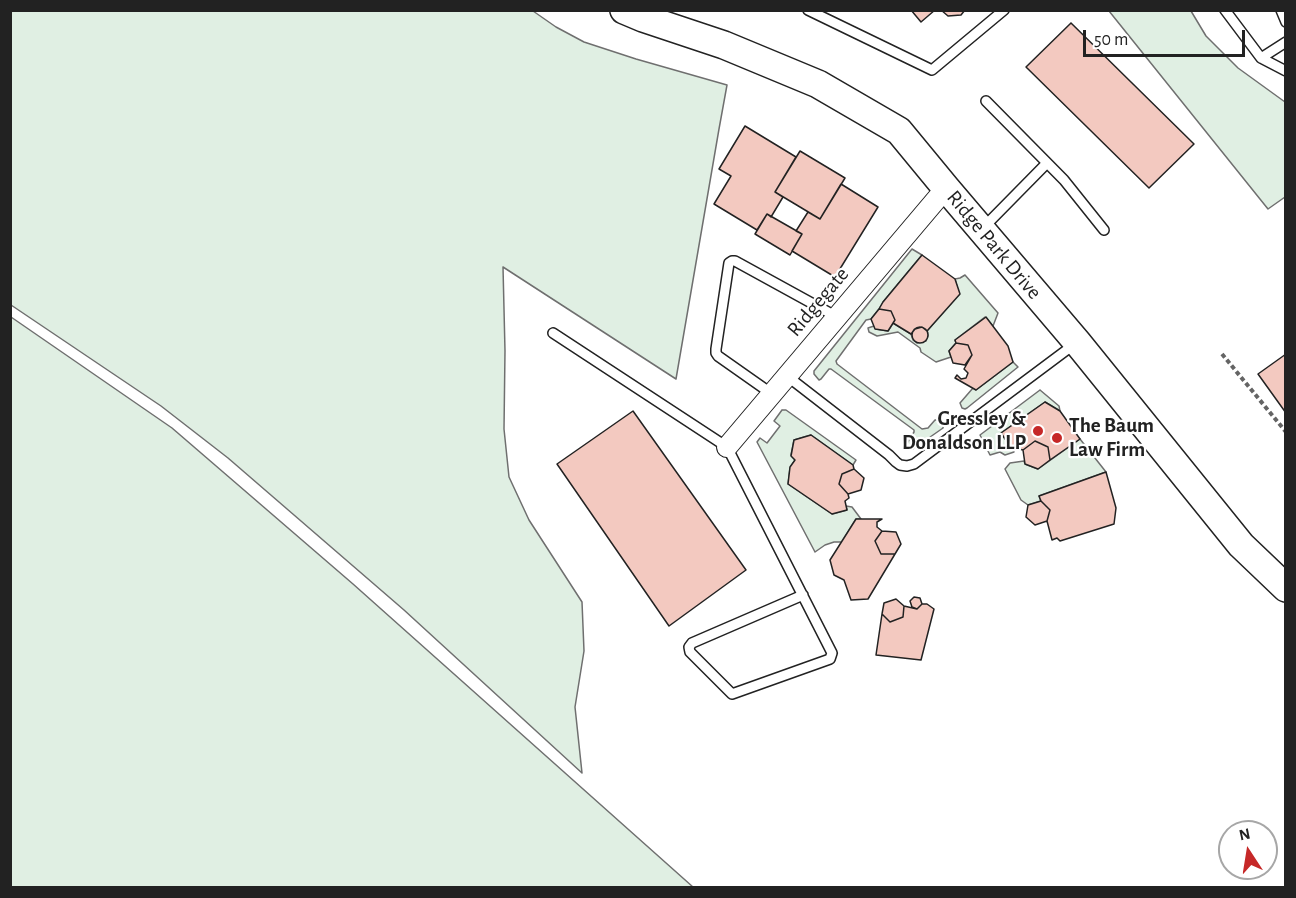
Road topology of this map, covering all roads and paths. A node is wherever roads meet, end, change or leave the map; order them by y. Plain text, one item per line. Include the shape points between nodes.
1 (624, 10) edge
2 (808, 10) edge
3 (1005, 10) edge
4 (1225, 10) edge
5 (1281, 10) edge
6 (1286, 22) edge
7 (1286, 42) edge
8 (1261, 58) junction
9 (1286, 72) edge
10 (986, 101) dead end
11 (1047, 163) junction
12 (946, 188) junction
13 (981, 229) junction
14 (1104, 230) dead end
15 (837, 317) junction
16 (553, 333) dead end
17 (1077, 342) junction
18 (1222, 354) dead end
19 (787, 376) junction
20 (772, 394) junction
21 (1286, 432) edge
22 (727, 447) junction
23 (1286, 588) edge
24 (803, 595) junction

1 - 12 street, Ridge Park Drive via 669,22 818,84 899,131
2 - 3 lane via 932,70
4 - 8 lane
5 - 6 lane
7 - 8 lane
8 - 9 lane
10 - 11 lane
11 - 13 lane
11 - 14 lane
12 - 13 street, Ridge Park Drive
12 - 15 street, Ridgegate
13 - 17 street, Ridge Park Drive
15 - 19 street, Ridgegate
15 - 20 lane via 735,261 729,263 716,350 718,356
16 - 22 lane
17 - 19 lane via 907,466 896,462
17 - 23 street, Ridge Park Drive via 1241,545
18 - 21 path
19 - 20 street, Ridgegate
20 - 22 street, Ridgegate
22 - 24 lane
24 - 24 lane via 832,653 830,659 732,694 690,652 692,643

